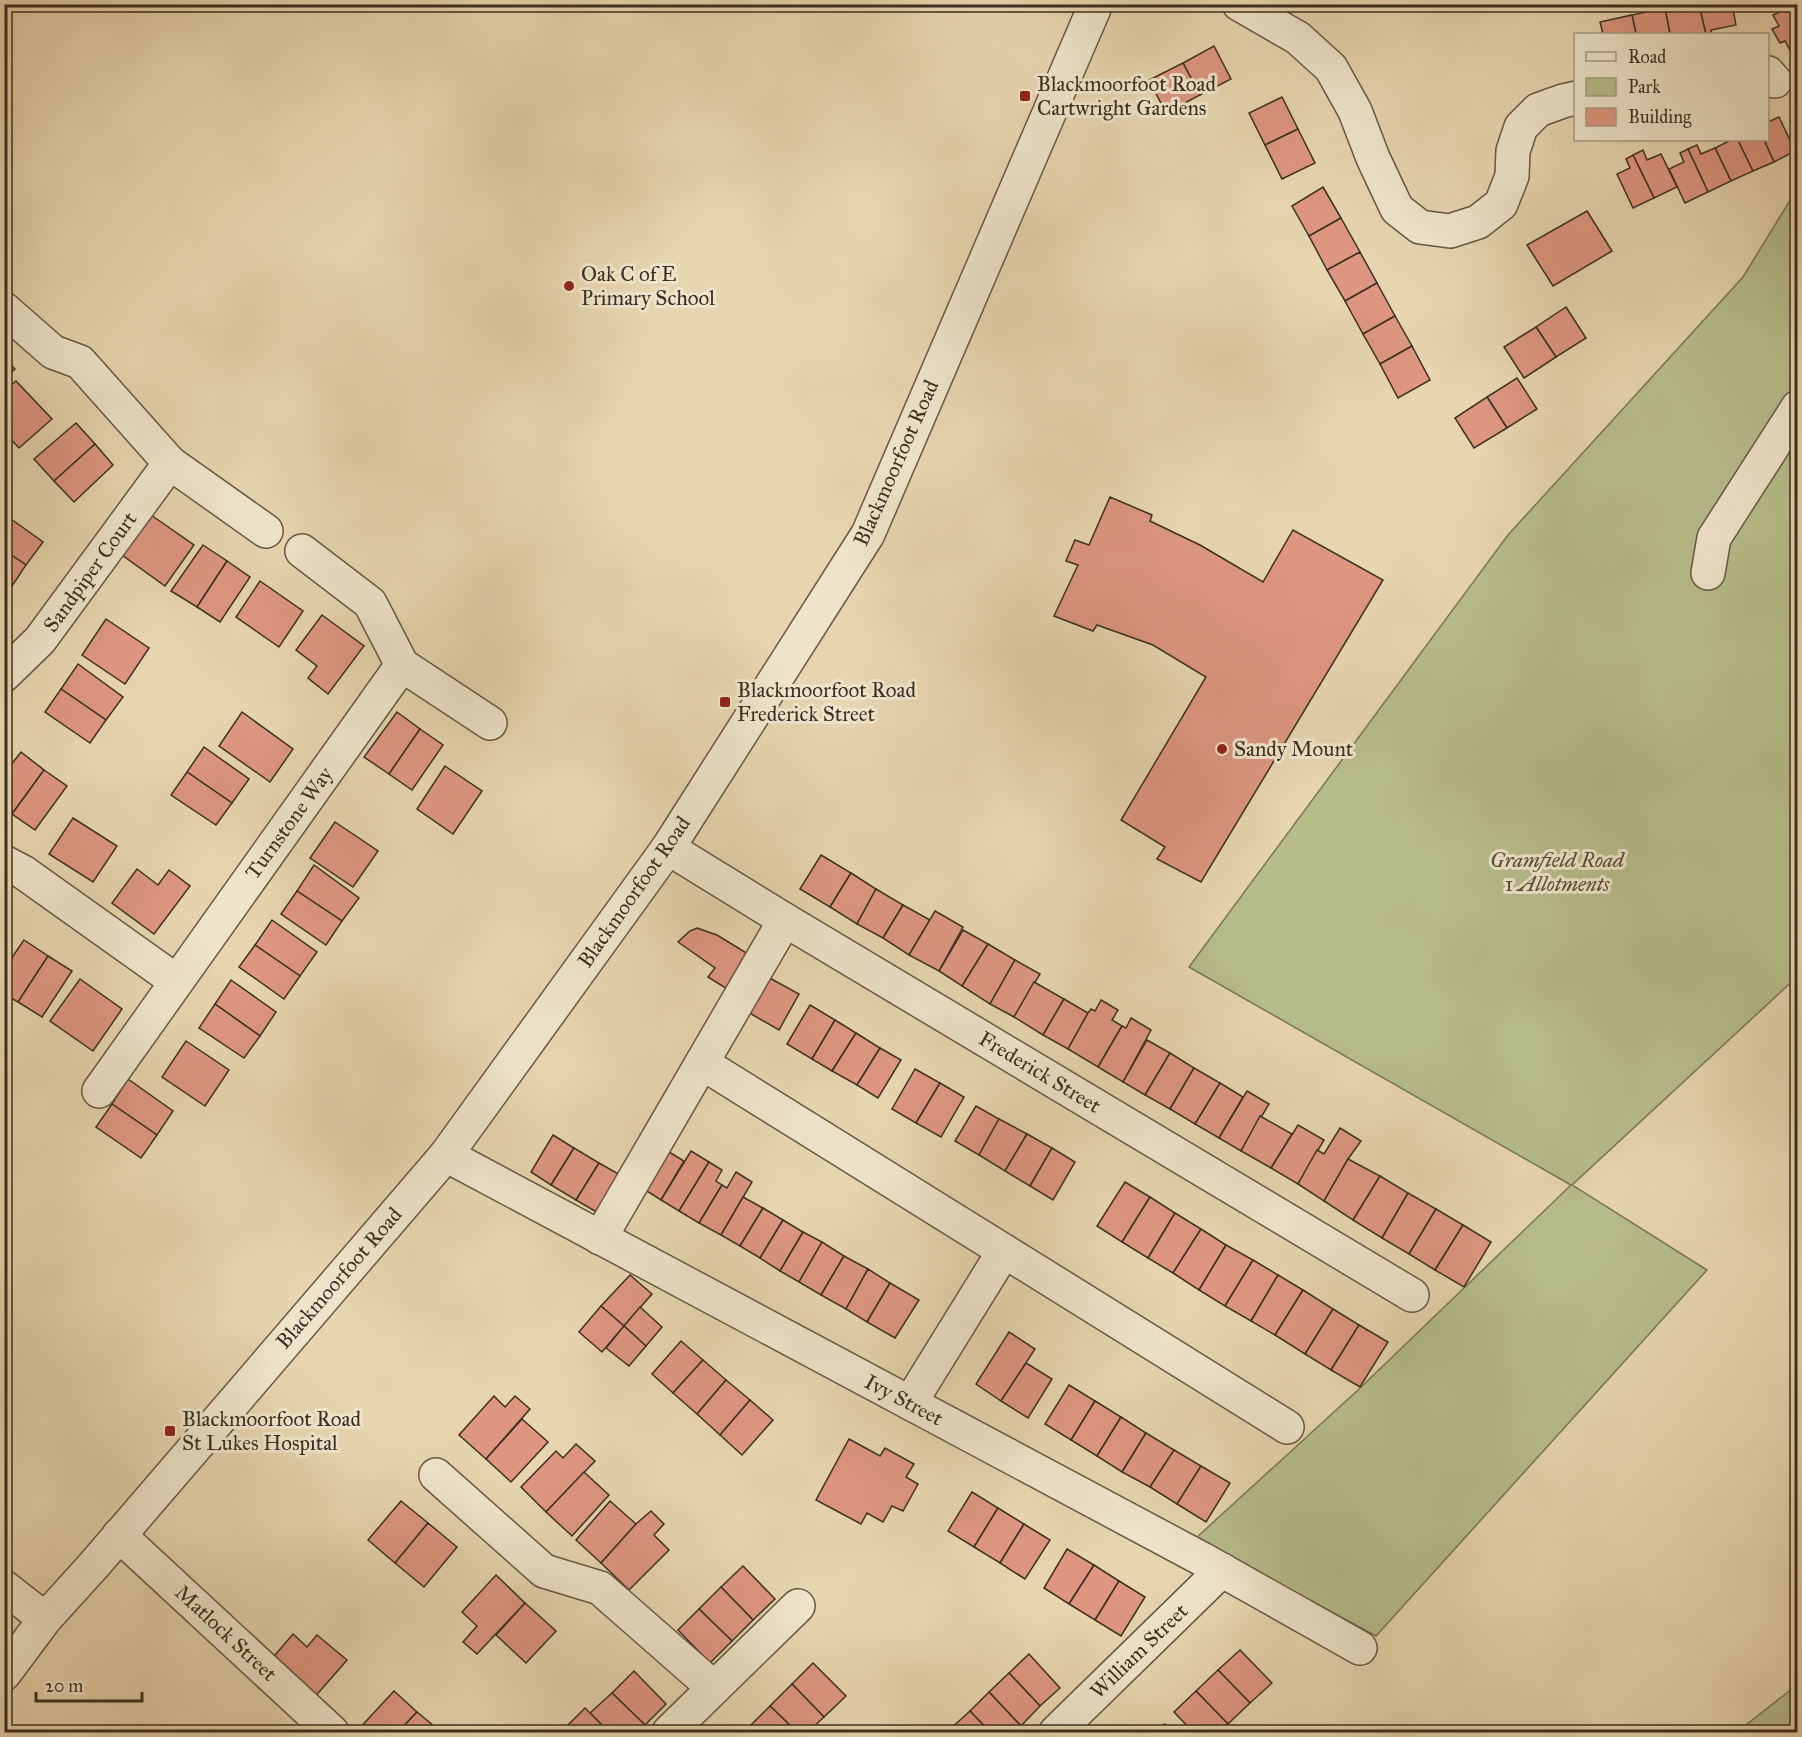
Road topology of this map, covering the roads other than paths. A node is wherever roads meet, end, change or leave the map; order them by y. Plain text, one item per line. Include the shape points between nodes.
1 (1096, 4) edge
2 (1239, 4) edge
3 (1574, 99) edge
4 (4, 309) edge
5 (1797, 406) edge
6 (170, 463) junction
7 (266, 531) dead end
8 (302, 550) dead end
9 (1708, 573) dead end
10 (402, 665) junction
11 (4, 675) edge
12 (490, 723) dead end
13 (668, 848) junction
14 (4, 862) edge
15 (785, 920) junction
16 (176, 981) junction
17 (702, 1063) junction
18 (99, 1091) dead end
19 (446, 1155) junction
20 (600, 1238) junction
21 (1004, 1251) junction
22 (1412, 1295) dead end
23 (910, 1403) junction
24 (1287, 1427) dead end
25 (436, 1475) dead end
26 (119, 1535) junction
27 (1222, 1570) junction
28 (4, 1587) edge
29 (798, 1606) dead end
30 (45, 1619) junction
31 (1360, 1648) dead end
32 (4, 1674) edge
33 (714, 1688) junction
34 (332, 1732) edge
35 (669, 1732) edge
36 (1056, 1732) edge

1 - 13 street, Blackmoorfoot Road via 868,534
2 - 3 street via 1298,39 1331,68 1355,111 1397,209 1420,227 1450,231 1478,222 1501,204 1512,176 1513,151 1521,127 1539,111
4 - 6 street via 53,352 80,362
5 - 9 street via 1714,538
6 - 7 street
6 - 11 street, Sandpiper Court via 40,640
8 - 10 street via 370,603
10 - 12 street
10 - 16 street, Turnstone Way
13 - 15 street, Frederick Street
13 - 19 street, Blackmoorfoot Road
14 - 16 street
15 - 17 street
15 - 22 street, Frederick Street
16 - 18 street, Turnstone Way
17 - 20 street
17 - 21 street
19 - 20 street, Ivy Street
19 - 26 street, Blackmoorfoot Road
20 - 23 street, Ivy Street
21 - 23 street
21 - 24 street
23 - 27 street, Ivy Street
25 - 33 street via 544,1571 600,1588
26 - 30 street, Blackmoorfoot Road
26 - 34 street, Matlock Street
27 - 31 street, Ivy Street
27 - 36 street, William Street
28 - 30 street
29 - 33 street
30 - 32 street, Blackmoorfoot Road
33 - 35 street

